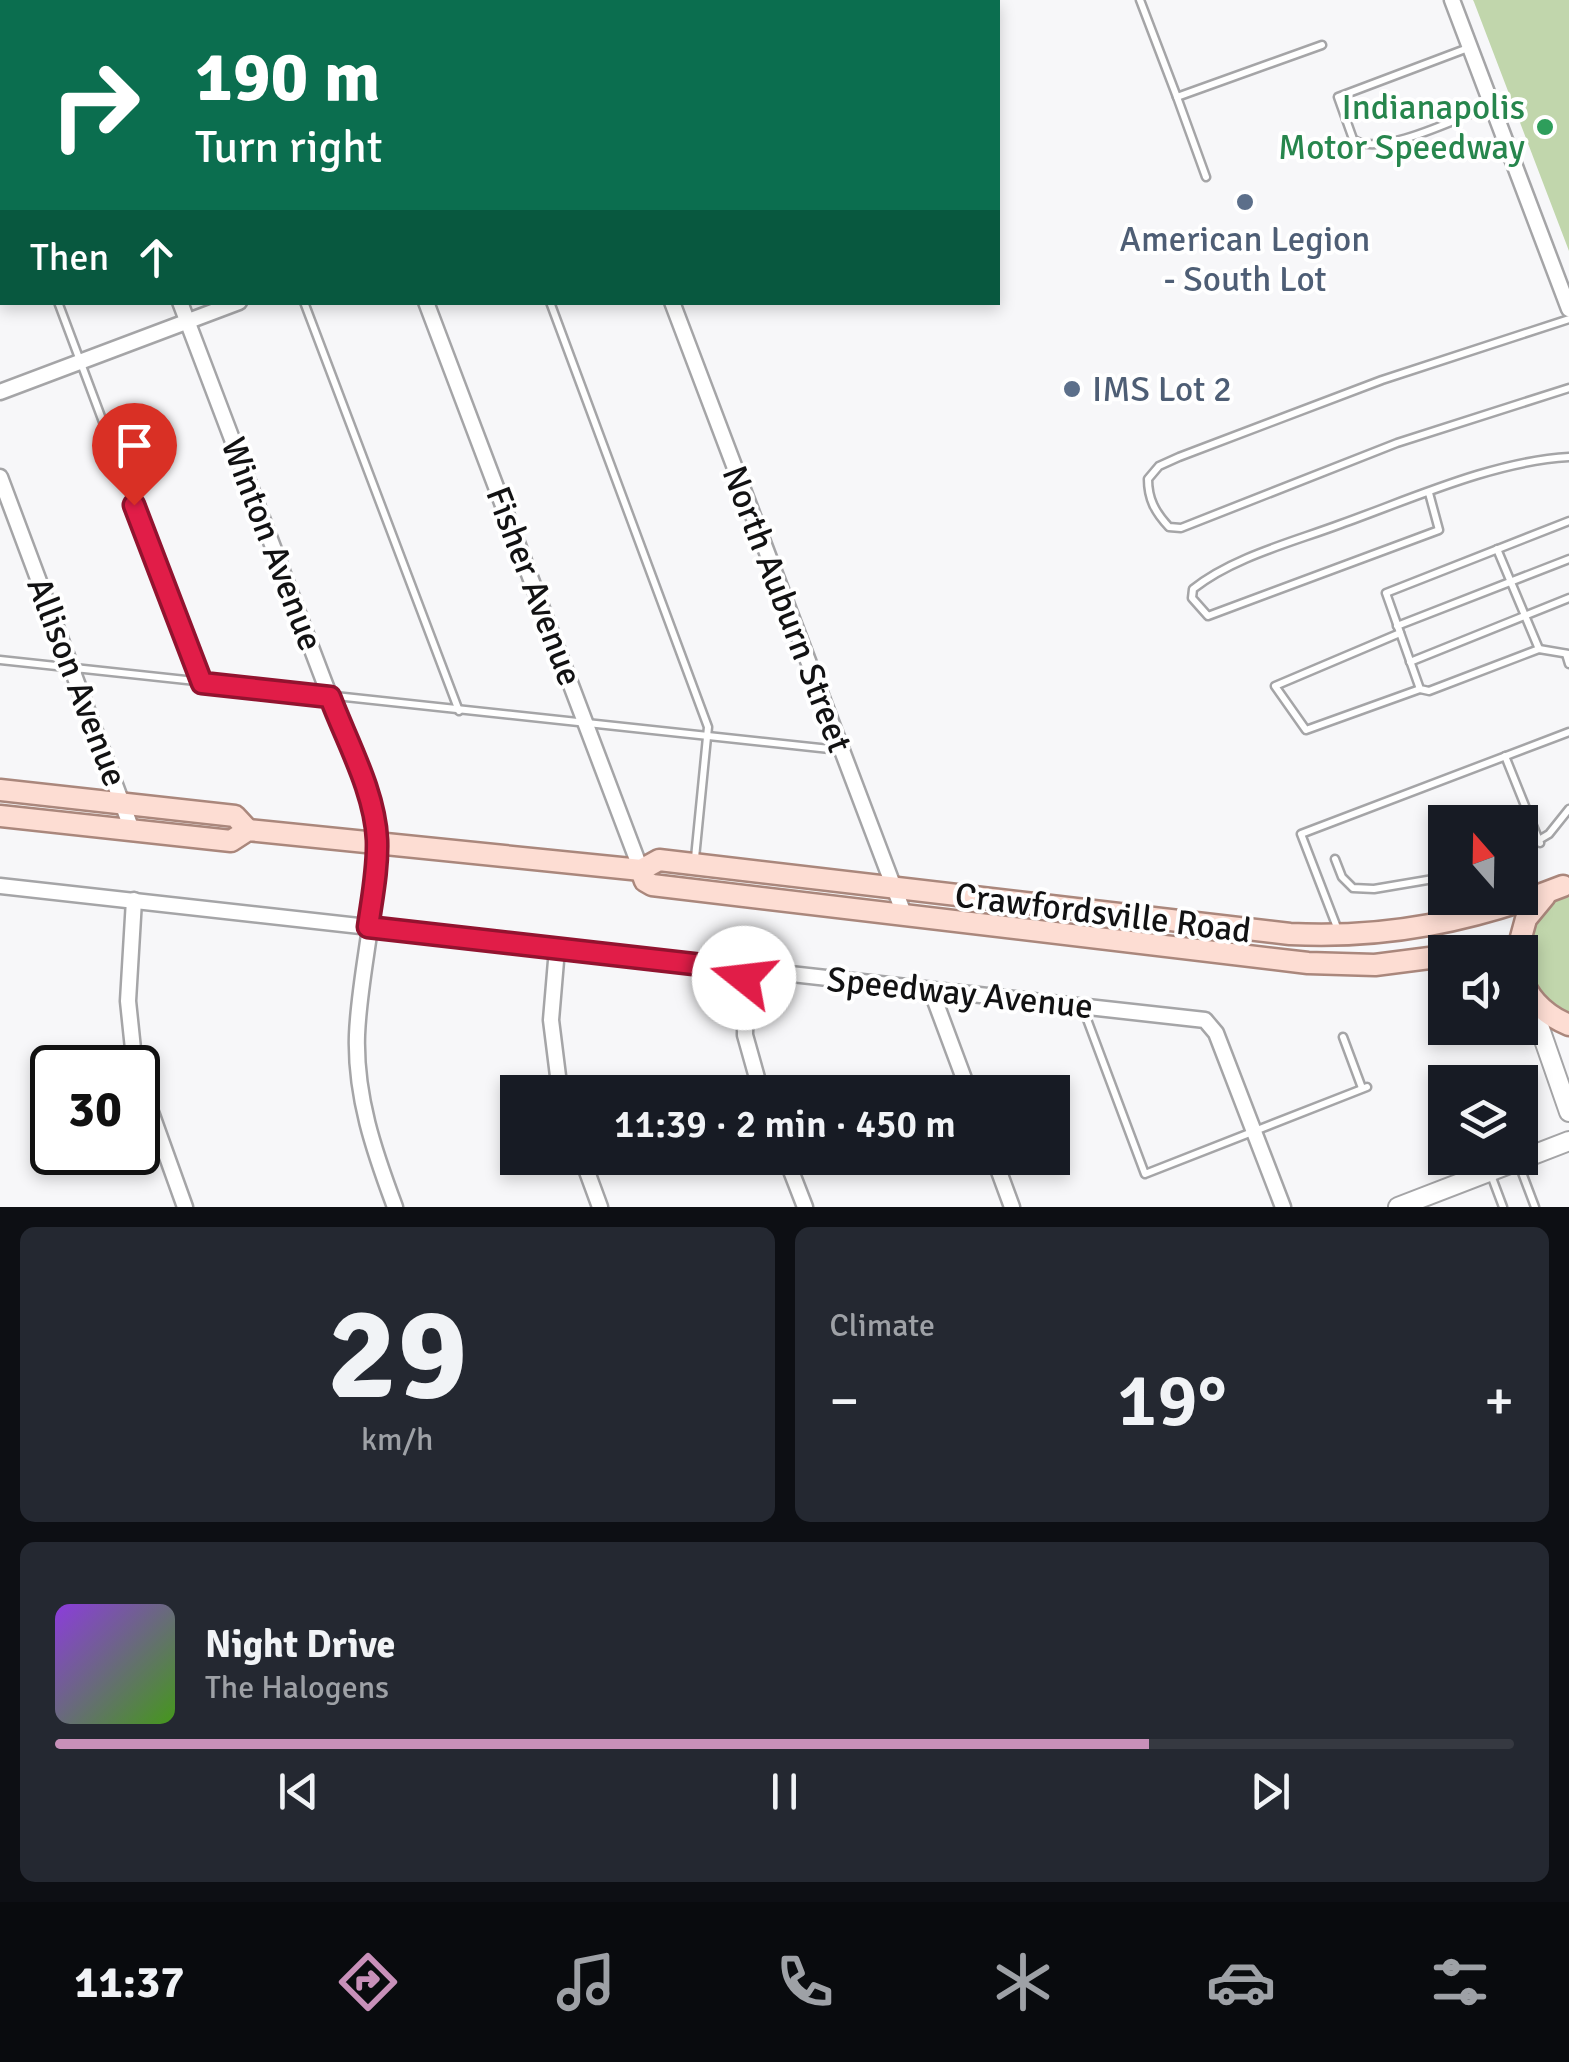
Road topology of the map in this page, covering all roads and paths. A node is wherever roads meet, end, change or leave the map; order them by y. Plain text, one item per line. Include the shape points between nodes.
1 (1140, 0) edge
2 (1452, 0) edge
3 (1322, 45) dead end
4 (1470, 47) junction
5 (1176, 97) junction
6 (1492, 105) junction
7 (1206, 177) dead end
8 (59, 305) edge
9 (181, 305) edge
10 (231, 305) edge
11 (305, 305) edge
12 (427, 305) edge
13 (551, 305) edge
14 (673, 305) edge
15 (1569, 309) edge
16 (1569, 319) edge
17 (187, 322) junction
18 (80, 362) junction
19 (1569, 388) edge
20 (0, 392) edge
21 (1569, 457) edge
22 (0, 477) edge
23 (1429, 493) junction
24 (1569, 521) edge
25 (1497, 549) junction
26 (1569, 559) edge
27 (1510, 582) junction
28 (1569, 598) edge
29 (1524, 615) junction
30 (1398, 630) junction
31 (1539, 649) junction
32 (1567, 654) edge
33 (0, 660) edge
34 (1410, 662) junction
35 (1569, 664) edge
36 (73, 670) junction
37 (202, 683) junction
38 (1420, 689) junction
39 (330, 697) junction
40 (459, 710) junction
41 (587, 724) junction
42 (1569, 732) edge
43 (709, 737) junction
44 (841, 750) junction
45 (1505, 756) junction
46 (0, 790) edge
47 (123, 804) junction
48 (1569, 809) edge
49 (0, 816) edge
50 (132, 830) junction
51 (248, 830) junction
52 (1540, 842) joint
53 (377, 844) junction
54 (1335, 860) dead end
55 (694, 864) junction
56 (641, 870) junction
57 (1428, 879) edge
58 (1566, 885) edge
59 (0, 886) edge
60 (892, 888) junction
61 (134, 900) junction
62 (904, 914) junction
63 (368, 927) junction
64 (1521, 935) edge
65 (1340, 936) junction
66 (557, 949) junction
67 (1428, 958) edge
68 (746, 970) junction
69 (931, 990) junction
70 (1538, 1004) edge
71 (1082, 1006) junction
72 (1569, 1024) edge
73 (1538, 1026) edge
74 (1343, 1037) dead end
75 (133, 1045) edge
76 (558, 1075) edge
77 (756, 1075) edge
78 (963, 1075) edge
79 (1569, 1112) edge
80 (1254, 1132) junction
81 (160, 1137) edge
82 (1569, 1141) edge
83 (1538, 1153) edge
84 (588, 1175) edge
85 (793, 1175) edge
86 (1000, 1175) edge
87 (1481, 1175) edge
88 (1490, 1175) edge
89 (1523, 1175) edge
90 (185, 1207) edge
91 (395, 1207) edge
92 (600, 1207) edge
93 (805, 1207) edge
94 (1012, 1207) edge
95 (1283, 1207) edge
96 (1398, 1207) edge
97 (1502, 1207) edge
98 (1535, 1207) edge

1 - 5 lane
2 - 4 street
3 - 5 lane
4 - 6 street
4 - 6 lane via 1338,96 1353,139 1388,144
5 - 7 lane
6 - 15 street
8 - 18 lane
9 - 17 street, Winton Avenue
10 - 17 street
11 - 40 lane
12 - 41 street, Fisher Avenue
13 - 43 lane
14 - 44 street, North Auburn Street
16 - 19 lane via 1179,457 1148,478 1148,492 1160,518 1181,528 1397,443
17 - 18 street
17 - 39 street, Winton Avenue
18 - 20 street
18 - 37 lane
21 - 23 lane
22 - 36 street, Allison Avenue
23 - 23 lane via 1208,577 1192,598 1208,616 1439,530
24 - 25 lane
25 - 27 lane
25 - 30 lane via 1386,593
26 - 27 lane
27 - 29 lane
27 - 30 lane
28 - 29 lane
29 - 31 lane
29 - 34 lane
30 - 34 lane
30 - 38 lane via 1274,686 1306,730
31 - 32 lane
31 - 38 lane
32 - 35 lane
33 - 36 lane
34 - 38 lane
36 - 37 lane
36 - 47 street, Allison Avenue
37 - 39 lane
39 - 40 lane
39 - 53 street, Winton Avenue via 369,800
40 - 41 lane
41 - 43 lane
41 - 56 street, Fisher Avenue
42 - 45 lane
43 - 44 lane
43 - 55 lane
44 - 60 street, North Auburn Street
45 - 52 lane
45 - 65 lane via 1301,834
46 - 47 main road, Crawfordsville Road
47 - 50 street, Allison Avenue
47 - 51 main road, Crawfordsville Road via 235,816
48 - 52 lane
49 - 50 main road, Crawfordsville Road
50 - 51 main road, Crawfordsville Road via 231,841
51 - 53 main road, Crawfordsville Road
53 - 56 main road, Crawfordsville Road
53 - 63 street, Winton Avenue
54 - 57 lane via 1353,888
55 - 56 main road, Crawfordsville Road via 658,860
55 - 60 main road, Crawfordsville Road
56 - 62 main road, Crawfordsville Road via 652,885
58 - 64 main road via 1532,910
58 - 65 main road, Crawfordsville Road via 1459,920
59 - 61 street, Speedway Avenue
60 - 62 street, North Auburn Street
60 - 65 main road, Crawfordsville Road
61 - 63 street, Speedway Avenue
61 - 75 street via 128,1001
62 - 67 main road, Crawfordsville Road via 1330,965
63 - 66 street, Speedway Avenue
63 - 91 street via 359,1074 368,1131
66 - 68 street, Speedway Avenue
66 - 76 street via 551,1020
68 - 69 street, Speedway Avenue
68 - 77 street via 745,1035
69 - 71 street, Speedway Avenue
69 - 78 street
70 - 72 main road
71 - 80 street, Speedway Avenue via 1205,1020
71 - 80 lane via 1145,1174
73 - 79 street
74 - 80 lane via 1365,1088
80 - 95 street
81 - 90 street
82 - 83 street
84 - 92 street
85 - 93 street
86 - 94 street
87 - 96 street
88 - 97 lane
89 - 98 lane

